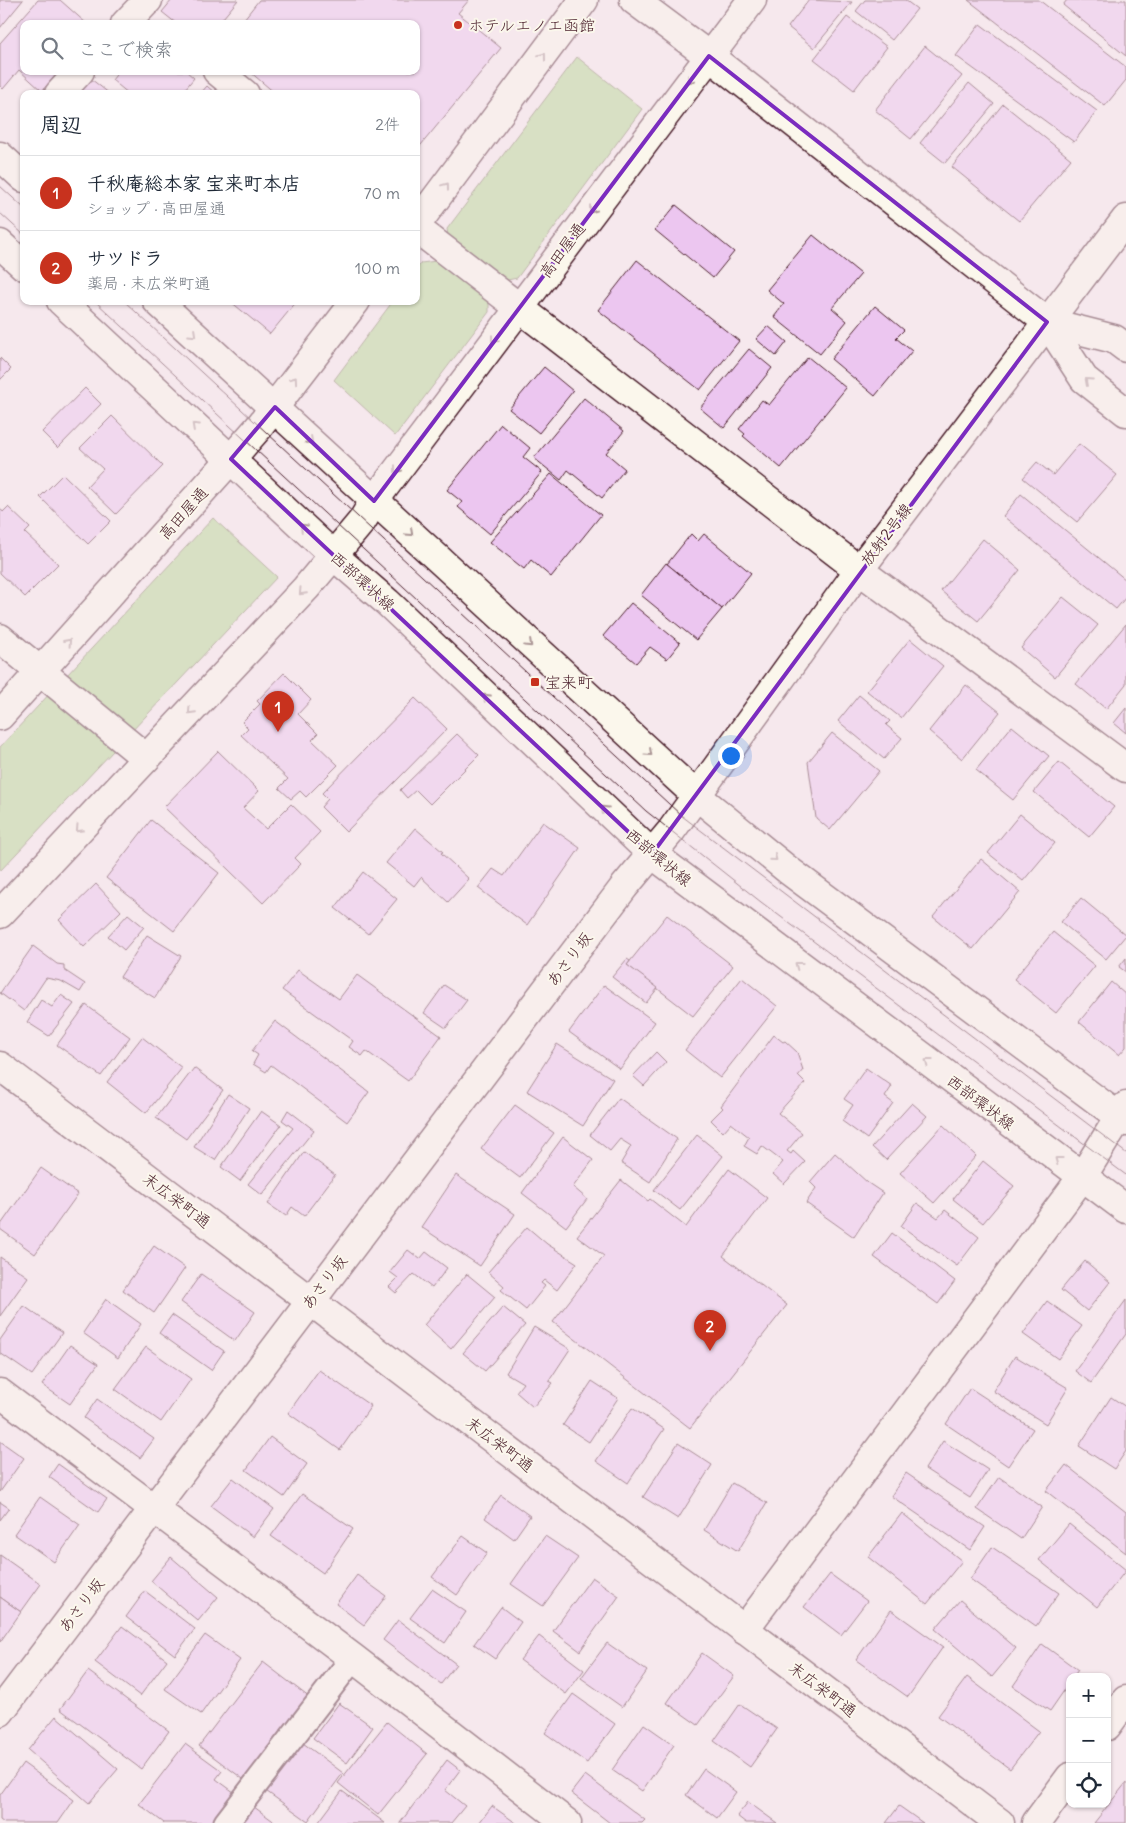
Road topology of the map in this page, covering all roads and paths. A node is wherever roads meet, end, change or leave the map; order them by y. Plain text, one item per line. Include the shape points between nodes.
1 (584, 0) edge
2 (634, 0) edge
3 (752, 0) edge
4 (709, 56) junction
5 (76, 75) edge
6 (222, 75) edge
7 (63, 90) edge
8 (241, 90) edge
9 (0, 156) edge
10 (20, 174) edge
11 (1126, 219) edge
12 (420, 221) edge
13 (420, 229) edge
14 (0, 244) edge
15 (20, 262) edge
16 (65, 305) edge
17 (161, 305) edge
18 (353, 305) edge
19 (519, 306) junction
20 (1047, 322) junction
21 (1126, 348) edge
22 (275, 407) junction
23 (1126, 412) edge
24 (231, 459) junction
25 (374, 501) junction
26 (334, 556) junction
27 (859, 570) junction
28 (0, 638) edge
29 (42, 671) junction
30 (0, 716) edge
31 (146, 758) junction
32 (1126, 768) edge
33 (696, 796) junction
34 (652, 854) junction
35 (0, 914) edge
36 (0, 1066) edge
37 (1123, 1115) edge
38 (1082, 1178) junction
39 (1126, 1209) edge
40 (310, 1300) junction
41 (0, 1394) edge
42 (154, 1509) junction
43 (744, 1630) junction
44 (353, 1658) junction
45 (1126, 1700) edge
46 (0, 1712) edge
47 (1111, 1721) edge
48 (1066, 1782) edge
49 (226, 1823) edge
50 (567, 1823) edge
51 (1000, 1823) edge
52 (1036, 1823) edge

12 -> 1 street
2 - 4 street
3 - 4 street, 高田屋通
4 -> 19 street, 高田屋通
4 - 20 street
5 - 7 street
6 - 8 street
9 - 10 street
11 - 20 street, 放射2号線
13 - 19 street
14 - 15 street
24 -> 16 street, 西部環状線
17 -> 22 street
22 -> 18 street, 高田屋通
19 -> 25 street, 高田屋通
19 - 27 street
20 - 21 street via 1114,338
23 -> 20 street via 1084,379
20 - 27 street, 放射2号線
22 - 24 street, 高田屋通
22 -> 25 street
26 -> 24 street, 西部環状線
29 -> 24 street, 高田屋通
25 - 26 street, 高田屋通
25 -> 33 street
26 -> 31 street
34 -> 26 street, 西部環状線 via 387,602
27 - 32 street
27 - 33 street, 放射2号線
28 - 29 street
29 - 30 street, 高田屋通
29 - 31 street
31 -> 35 street
33 - 34 street, 放射2号線
33 -> 37 street via 796,875
38 -> 34 street, 西部環状線
34 - 40 street, あさり坂
36 - 40 street, 末広栄町通
37 - 38 street
38 - 39 street, 西部環状線
38 - 43 street
40 - 42 street, あさり坂
40 - 43 street, 末広栄町通
41 - 42 street
42 - 44 street
42 - 46 street, あさり坂
43 - 51 street, 末広栄町通
44 - 49 lane
44 - 50 street
45 - 47 street
48 - 52 street

